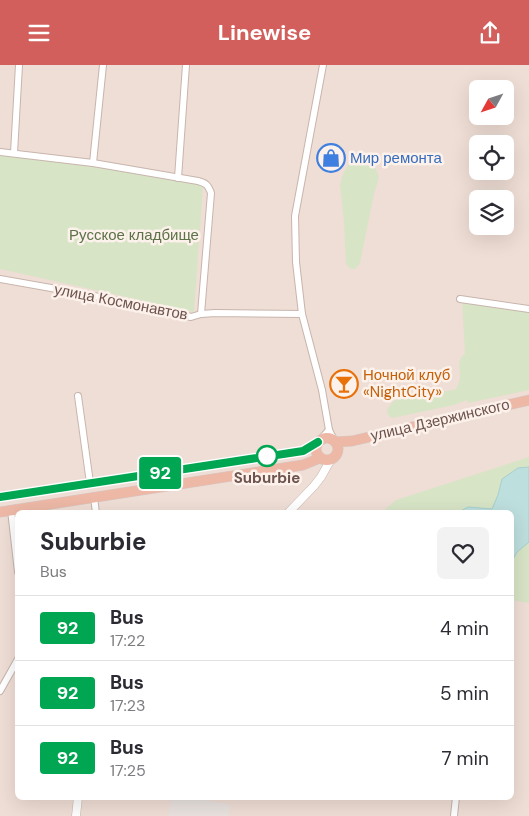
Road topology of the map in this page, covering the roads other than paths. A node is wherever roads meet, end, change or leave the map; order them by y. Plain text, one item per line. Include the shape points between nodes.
1 (19, 65) edge
2 (103, 65) edge
3 (186, 65) edge
4 (323, 65) edge
5 (0, 152) edge
6 (14, 153) junction
7 (94, 163) junction
8 (178, 178) junction
9 (0, 279) edge
10 (460, 299) dead end
11 (529, 309) edge
12 (201, 314) junction
13 (302, 314) junction
14 (78, 396) dead end
15 (529, 400) edge
16 (328, 430) junction
17 (319, 441) junction
18 (336, 446) junction
19 (325, 459) junction
20 (90, 483) junction
21 (0, 497) edge
22 (94, 497) junction
23 (96, 510) edge
24 (291, 510) edge
25 (5, 511) edge
26 (15, 558) edge
27 (15, 664) edge
28 (0, 691) edge
29 (78, 800) edge
30 (456, 800) edge
31 (76, 816) edge
32 (454, 816) edge

1 - 6 street
2 - 7 street
3 - 8 street
4 - 13 street via 295,215
5 - 6 street
6 - 7 street
7 - 8 street
8 - 12 street via 204,183 211,193
9 - 12 street, улица Космонавтов via 191,317
10 - 11 street
12 - 13 street, улица Космонавтов
13 - 16 street via 322,390
14 - 20 street
15 - 18 highway, улица Дзержинского
16 - 17 street
16 - 18 street
17 - 18 highway via 333,440
17 - 19 highway via 316,452
17 - 20 highway via 303,451
18 - 19 highway, улица Дзержинского via 335,456
19 - 22 highway
19 - 24 street via 321,477
20 - 21 highway
22 - 23 street
22 - 25 highway
25 - 26 street
27 - 28 street
29 - 31 street
30 - 32 street

